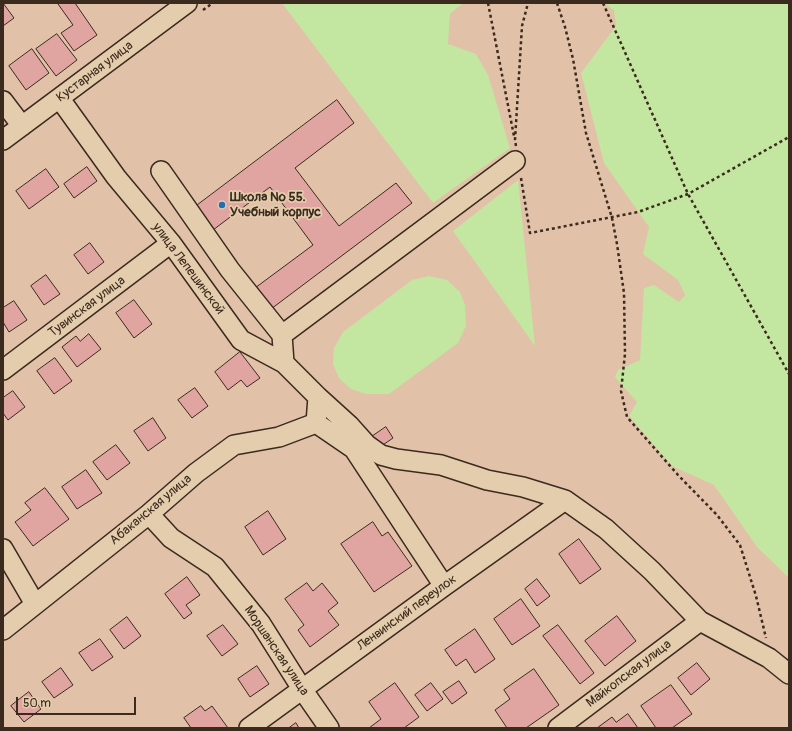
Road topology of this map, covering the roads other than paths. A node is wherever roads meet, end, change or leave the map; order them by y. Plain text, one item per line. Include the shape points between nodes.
1 (187, 3) edge
2 (60, 99) junction
3 (3, 100) edge
4 (22, 126) junction
5 (3, 140) edge
6 (517, 160) road end
7 (161, 171) dead end
8 (171, 243) junction
9 (282, 335) junction
10 (284, 363) junction
11 (3, 370) edge
12 (318, 397) junction
13 (316, 423) junction
14 (565, 500) junction
15 (149, 514) junction
16 (3, 549) edge
17 (444, 586) junction
18 (36, 604) junction
19 (700, 621) junction
20 (3, 630) edge
21 (789, 674) edge
22 (302, 689) junction
23 (249, 728) edge
24 (329, 728) edge
25 (558, 728) edge

1 - 2 street, Кустарная улица
2 - 4 street, Кустарная улица
2 - 8 street, улица Лепешинской via 116,177
3 - 4 street
4 - 5 street, Кустарная улица
6 - 9 street
7 - 9 street via 230,270
8 - 10 street, улица Лепешинской via 241,340
8 - 11 street, Тувинская улица
9 - 10 street
10 - 12 street, улица Лепешинской
12 - 13 street
12 - 14 street, улица Лепешинской via 367,445 381,455 441,465
13 - 15 street, Абаканская улица via 279,437 234,445 196,473
13 - 17 street via 354,449
14 - 17 street, Ленвинский переулок
14 - 19 street, улица Лепешинской via 606,529 652,571
15 - 18 street, Абаканская улица
15 - 22 street, Моршанская улица via 171,538 215,567 261,624
16 - 18 street
17 - 22 street, Ленвинский переулок
18 - 20 street, Абаканская улица
19 - 21 street, улица Лепешинской via 769,658
19 - 25 street, Майкопская улица
22 - 23 street, Ленвинский переулок
22 - 24 street, Моршанская улица

